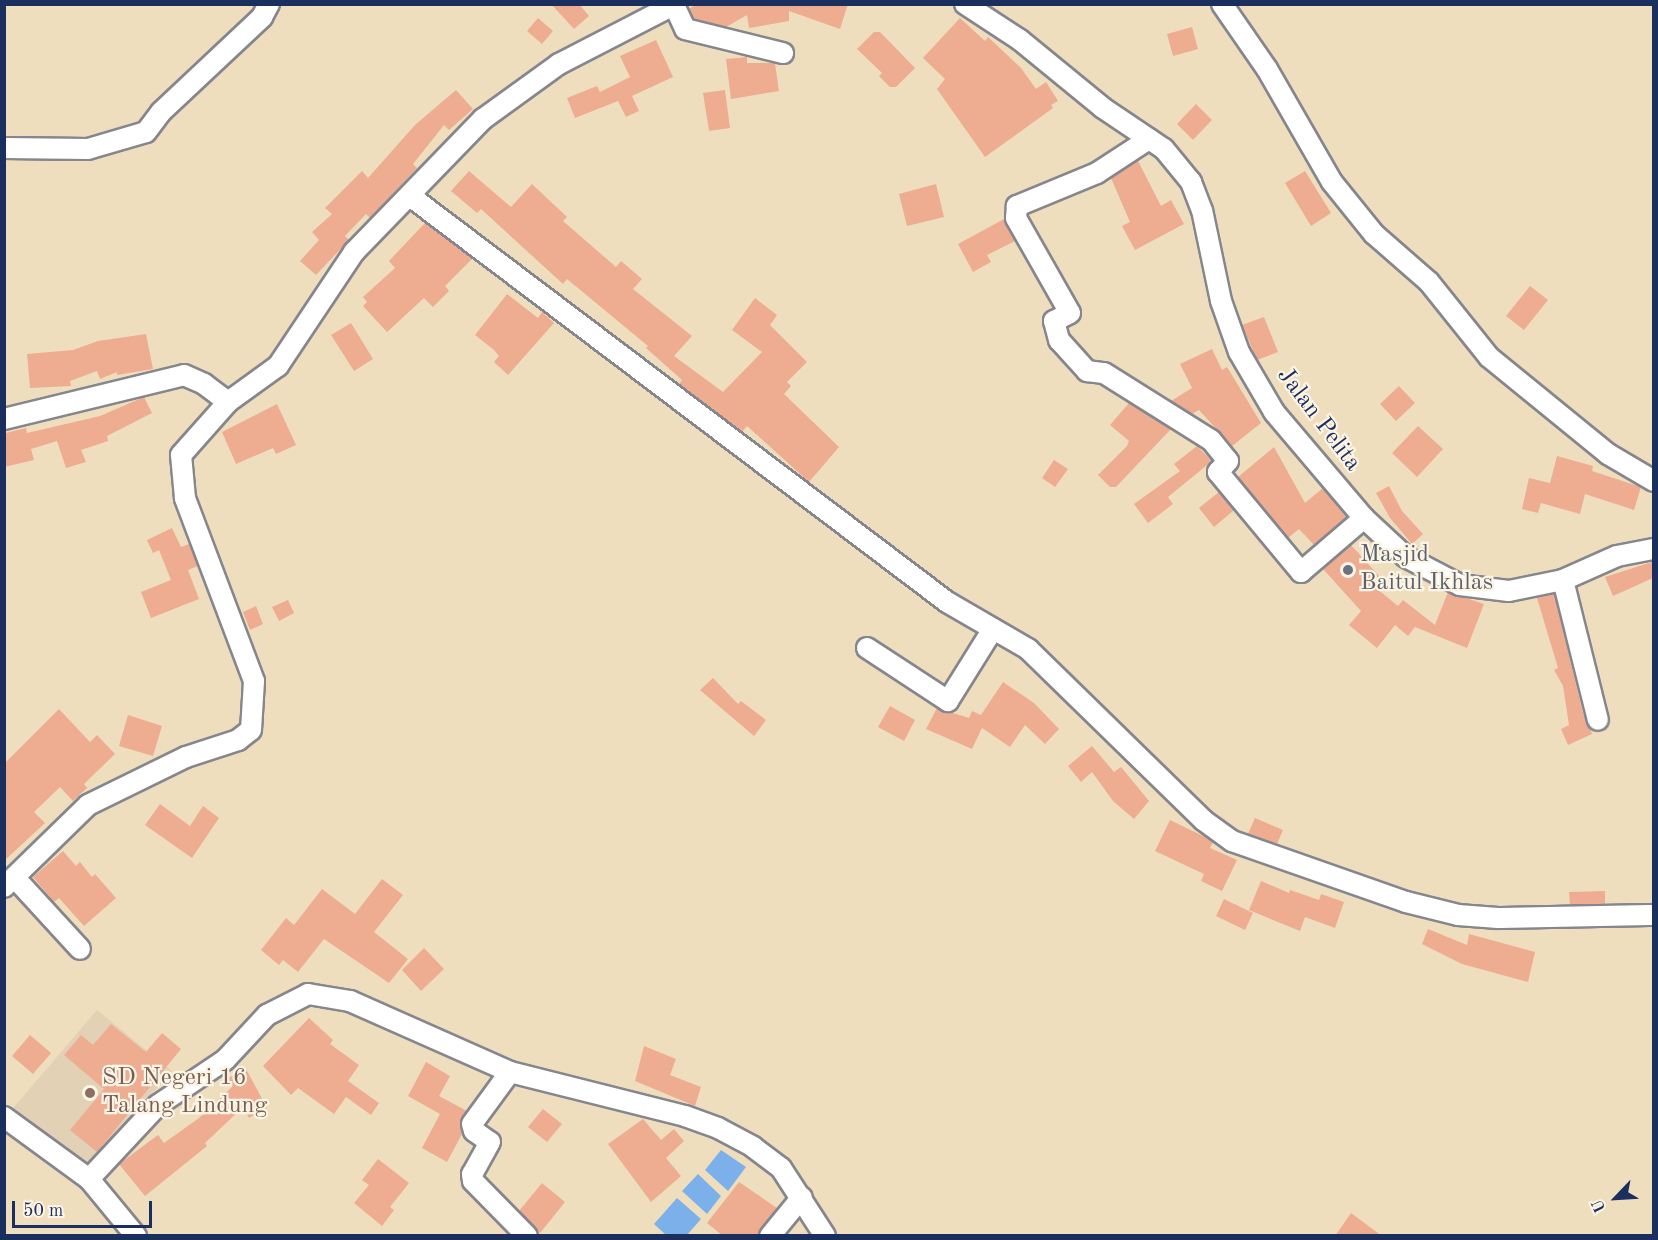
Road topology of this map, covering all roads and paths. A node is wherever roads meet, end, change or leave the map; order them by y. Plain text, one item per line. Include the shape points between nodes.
1 (269, 4) edge
2 (964, 4) edge
3 (1222, 4) edge
4 (674, 5) edge
5 (783, 53) dead end
6 (1149, 139) junction
7 (4, 148) edge
8 (410, 196) junction
9 (228, 402) junction
10 (4, 419) edge
11 (1653, 481) edge
12 (1364, 518) junction
13 (1653, 549) edge
14 (1563, 580) junction
15 (993, 629) junction
16 (867, 648) dead end
17 (1598, 720) dead end
18 (10, 883) edge
19 (1653, 915) edge
20 (80, 949) dead end
21 (510, 1072) junction
22 (4, 1118) edge
23 (89, 1179) junction
24 (802, 1197) junction
25 (136, 1236) edge
26 (527, 1236) edge
27 (770, 1236) edge
28 (825, 1236) edge

1 - 7 street via 262,17 161,112 146,132 88,149
2 - 6 street, Jalan Pelita via 1020,40 1103,108
3 - 11 street via 1267,69 1332,182 1374,234 1429,282 1489,357 1608,454
4 - 5 street via 685,29
4 - 8 street via 559,64 483,119
6 - 12 street, Jalan Pelita via 1164,149 1191,182 1202,210 1221,301 1239,352 1274,412
6 - 12 street via 1097,173 1017,206 1016,218 1070,313 1054,321 1059,340 1087,371 1104,373 1211,440 1228,461 1218,472 1301,572
8 - 9 street via 354,252 278,366
8 - 15 street via 947,602
9 - 10 street via 184,375
9 - 18 street via 181,455 184,487 254,681 251,730 238,740 186,757 88,805
12 - 14 street, Jalan Pelita via 1406,557 1460,585 1509,591
13 - 14 street, Jalan Pelita via 1617,556
14 - 17 street
15 - 16 street via 948,701
15 - 19 street via 1028,649 1203,820 1232,841 1373,891 1458,915
18 - 20 street
21 - 23 street via 350,1001 308,994 267,1016 225,1060 158,1105
21 - 24 street via 685,1116 718,1128 781,1168
21 - 26 street via 472,1124 474,1131 490,1142 472,1181
22 - 23 street
23 - 25 street
24 - 27 street
24 - 28 street

